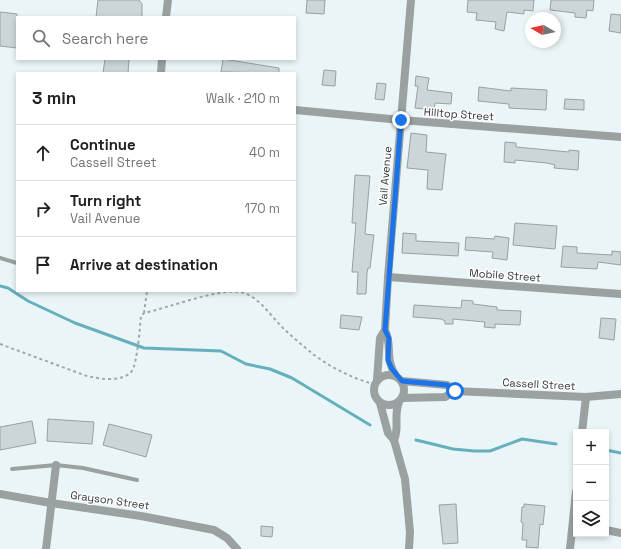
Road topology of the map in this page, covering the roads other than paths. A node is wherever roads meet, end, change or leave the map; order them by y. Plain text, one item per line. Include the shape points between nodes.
1 (168, 0) edge
2 (411, 0) edge
3 (166, 16) edge
4 (162, 60) edge
5 (161, 72) edge
6 (296, 110) edge
7 (401, 120) junction
8 (621, 137) edge
9 (0, 258) edge
10 (16, 263) edge
11 (388, 276) junction
12 (621, 294) edge
13 (385, 330) junction
14 (399, 378) junction
15 (376, 383) junction
16 (455, 391) junction
17 (621, 394) edge
18 (586, 397) junction
19 (400, 400) junction
20 (380, 403) junction
21 (582, 429) edge
22 (394, 440) junction
23 (56, 465) junction
24 (12, 469) dead end
25 (137, 480) dead end
26 (0, 494) edge
27 (51, 503) junction
28 (573, 529) edge
29 (609, 531) edge
30 (621, 533) edge
31 (46, 549) edge
32 (237, 549) edge
33 (409, 549) edge
34 (570, 549) edge

1 - 3 street
2 - 7 street, Vail Avenue
4 - 5 street
6 - 7 street, Hilltop Street
7 - 8 street, Hilltop Street
7 - 11 street, Vail Avenue
9 - 10 lane
11 - 12 street, Mobile Street
11 - 13 street, Vail Avenue
13 - 14 street, Vail Avenue via 389,338 388,360
13 - 15 street, Vail Avenue via 380,338
14 - 15 street via 386,374
14 - 16 street, Cassell Street via 447,385
14 - 19 street via 405,389
15 - 20 street via 375,395
16 - 18 street, Cassell Street
16 - 19 street, Cassell Street via 445,397
17 - 18 street, Cassell Street
18 - 21 street
19 - 20 street via 390,405
19 - 22 street via 395,414 398,432
20 - 22 street via 388,433
22 - 33 street via 405,479
23 - 24 lane
23 - 25 lane
23 - 27 street
26 - 27 street, Grayson Street
27 - 31 street
27 - 32 street, Grayson Street via 141,516 216,531
28 - 34 street
29 - 30 street

